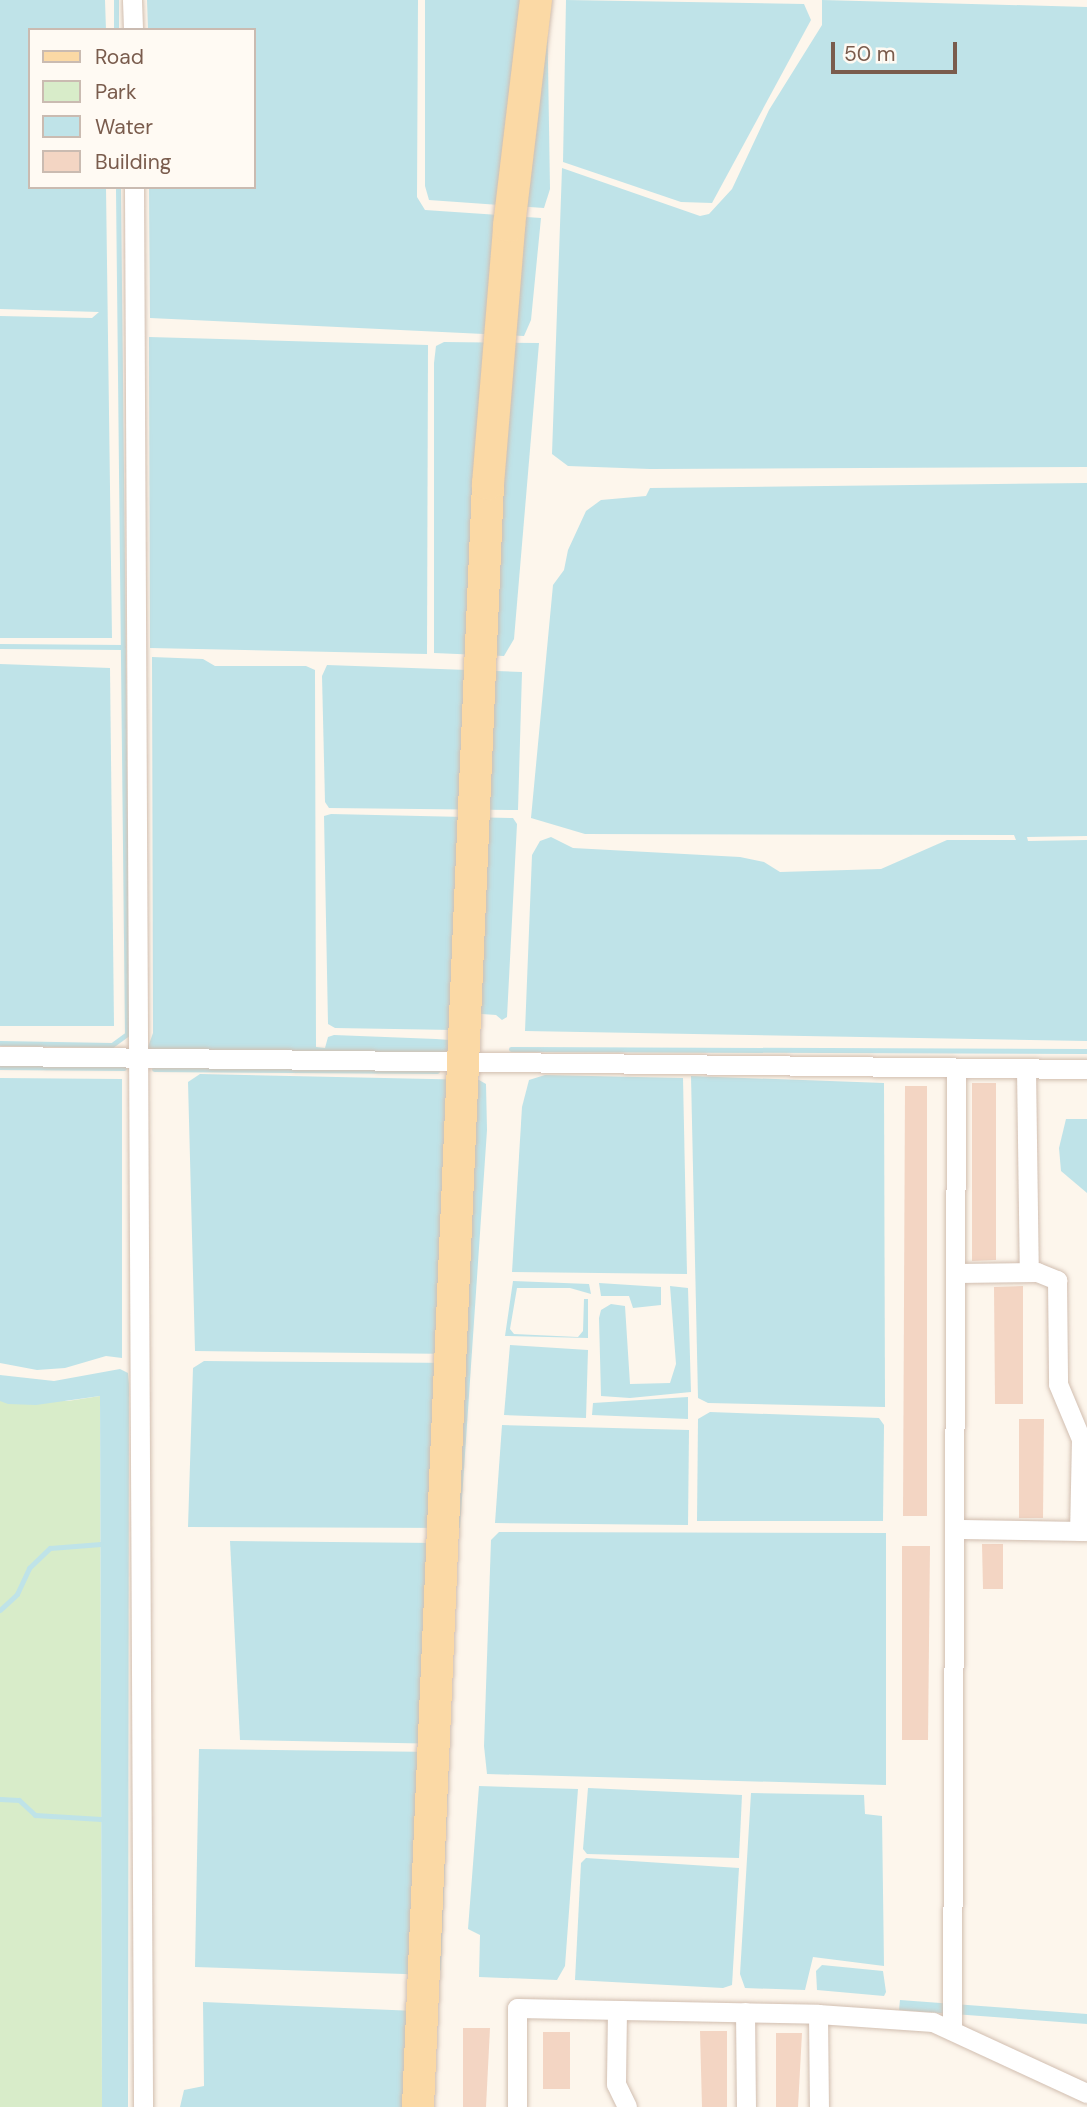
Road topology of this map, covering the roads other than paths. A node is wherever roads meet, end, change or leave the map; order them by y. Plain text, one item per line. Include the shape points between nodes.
1 (132, 0) edge
2 (536, 0) edge
3 (133, 28) edge
4 (134, 189) edge
5 (0, 1056) edge
6 (141, 1057) junction
7 (463, 1068) junction
8 (956, 1068) junction
9 (1026, 1069) junction
10 (1087, 1069) edge
11 (1029, 1272) junction
12 (957, 1273) junction
13 (957, 1529) junction
14 (1083, 1531) edge
15 (617, 2010) junction
16 (745, 2012) junction
17 (818, 2014) junction
18 (952, 2030) junction
19 (1087, 2093) edge
20 (142, 2107) edge
21 (418, 2107) edge
22 (517, 2107) edge
23 (627, 2107) edge
24 (746, 2107) edge
25 (819, 2107) edge

1 - 3 street
2 - 7 main road via 509,226 488,484
4 - 6 street
5 - 6 street
6 - 7 street
6 - 20 street
7 - 8 street
7 - 21 main road
8 - 9 street
8 - 12 street
9 - 10 street
9 - 11 street
11 - 12 street
11 - 14 street via 1047,1273 1057,1280 1059,1289 1058,1384 1081,1439
12 - 13 street
13 - 14 street
13 - 18 street
15 - 16 street
15 - 22 street via 517,2008
15 - 23 street via 616,2084
16 - 17 street
16 - 24 street
17 - 18 street via 933,2022
17 - 25 street
18 - 19 street

